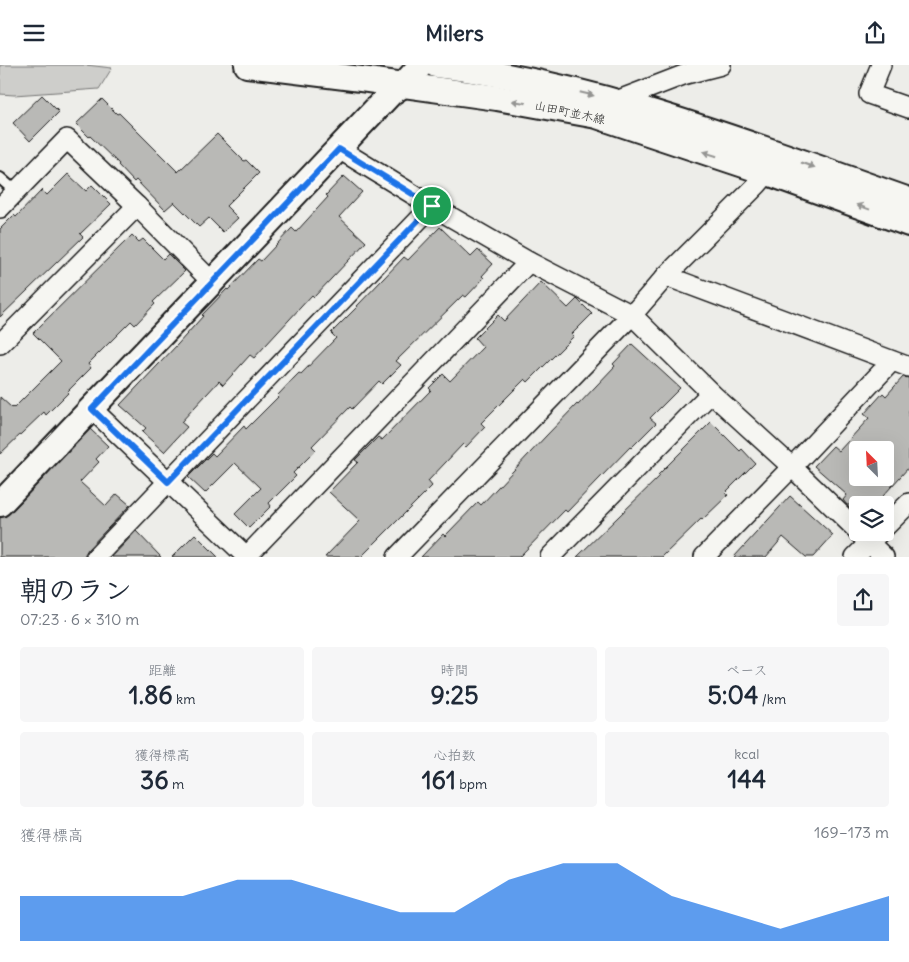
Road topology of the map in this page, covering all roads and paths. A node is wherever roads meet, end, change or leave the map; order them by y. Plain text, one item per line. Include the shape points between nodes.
1 (247, 65) edge
2 (421, 65) edge
3 (436, 65) edge
4 (721, 65) edge
5 (881, 65) edge
6 (318, 69) edge
7 (685, 70) edge
8 (403, 85) junction
9 (616, 101) junction
10 (909, 108) edge
11 (598, 116) junction
12 (339, 149) junction
13 (775, 164) junction
14 (0, 178) edge
15 (16, 192) junction
16 (909, 200) edge
17 (137, 206) junction
18 (432, 206) junction
19 (0, 209) edge
20 (909, 224) edge
21 (529, 262) junction
22 (666, 276) junction
23 (212, 282) junction
24 (632, 315) junction
25 (0, 344) edge
26 (901, 364) edge
27 (711, 393) junction
28 (92, 409) junction
29 (792, 467) junction
30 (168, 482) junction
31 (0, 503) edge
32 (909, 503) edge
33 (894, 518) edge
34 (849, 519) edge
35 (863, 541) edge
36 (871, 541) edge
37 (96, 557) edge
38 (246, 557) edge
39 (397, 557) edge
40 (550, 557) edge
41 (704, 557) edge
42 (855, 557) edge
43 (884, 557) edge

1 - 6 street, 山田町並木線
2 - 8 street
3 -> 9 street, 山田町並木線 via 551,85
4 - 7 street
5 - 10 street via 869,94
6 - 8 street, 山田町並木線
7 - 9 street
11 -> 8 street, 山田町並木線
8 - 12 street via 391,93
9 - 11 street
9 - 13 street, 山田町並木線 via 737,140
13 -> 11 street, 山田町並木線
12 - 18 street
12 - 23 street
13 -> 16 street, 山田町並木線
20 -> 13 street, 山田町並木線
13 - 22 street
14 - 15 lane
15 - 17 street via 68,139
15 - 19 street
17 - 23 street
17 - 25 street
18 - 21 street
18 - 30 street
21 - 24 street
21 - 38 street
22 - 24 street
22 - 26 street
23 - 28 street
24 - 27 street
24 - 39 street
26 - 29 street
27 - 29 street
27 - 40 street
28 - 30 street
28 - 31 street
29 - 34 street
29 - 41 street
30 - 37 street
30 - 38 street
32 - 33 street
35 - 42 street
36 - 43 street

